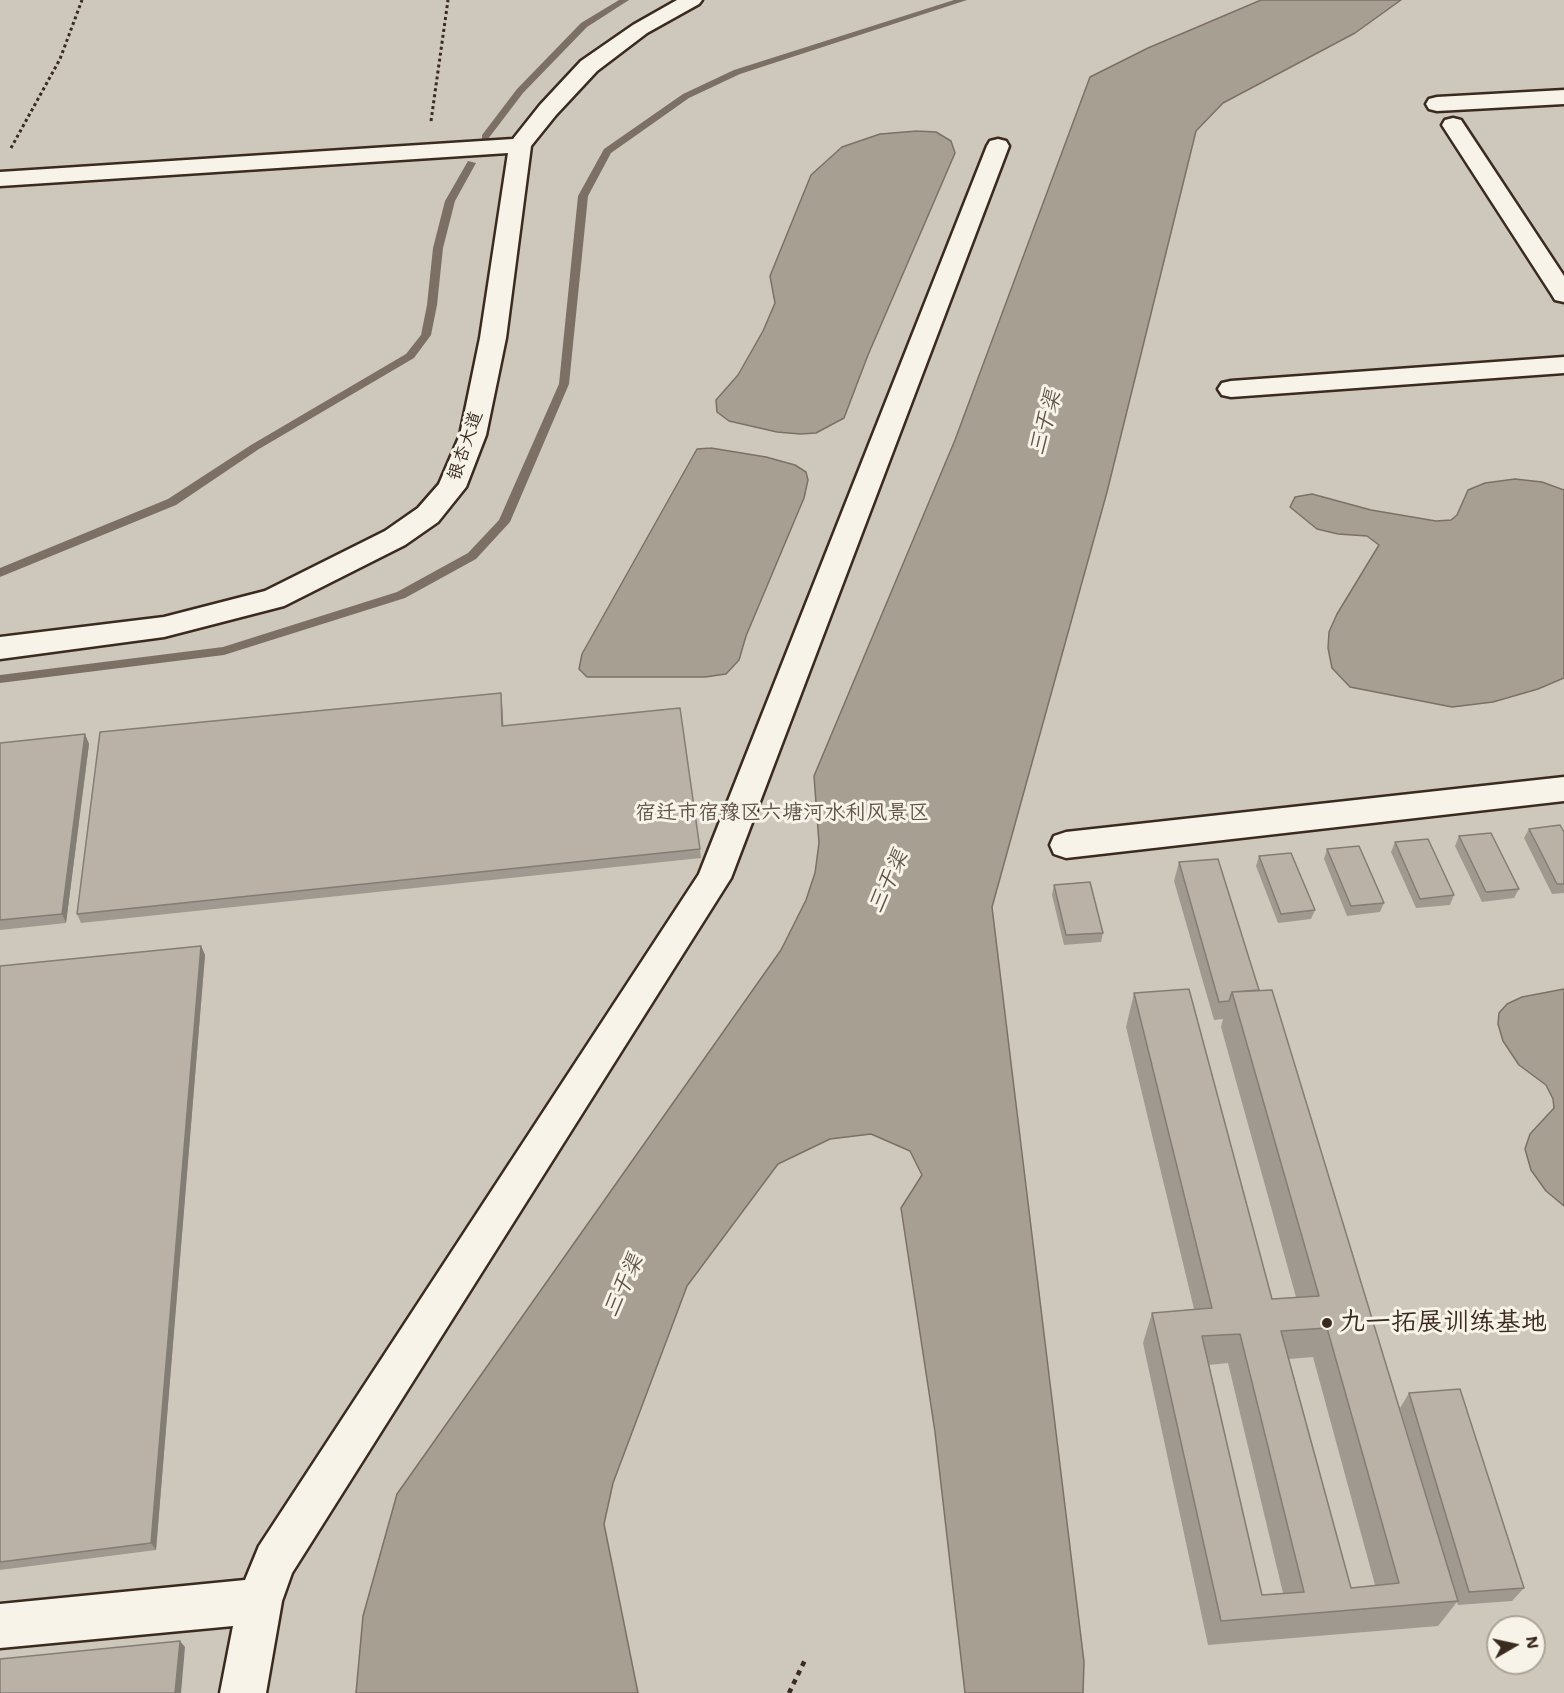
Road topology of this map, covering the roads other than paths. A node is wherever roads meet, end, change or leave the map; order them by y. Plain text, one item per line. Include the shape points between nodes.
1 (692, 0) edge
2 (1564, 97) edge
3 (1437, 104) dead end
4 (1453, 125) dead end
5 (520, 145) junction
6 (998, 146) dead end
7 (0, 179) edge
8 (1564, 296) edge
9 (1564, 365) edge
10 (1231, 389) dead end
11 (0, 648) edge
12 (1564, 789) edge
13 (1066, 845) dead end
14 (260, 1601) junction
15 (0, 1626) edge
16 (243, 1693) edge

1 - 5 street via 640,29 589,66
2 - 3 street
4 - 8 street
5 - 7 street
5 - 11 street, 银杏大道 via 494,338 473,435 452,487 428,514 395,538 274,599 164,627
6 - 14 street via 714,878 274,1561
9 - 10 street
12 - 13 street
14 - 15 street
14 - 16 street

